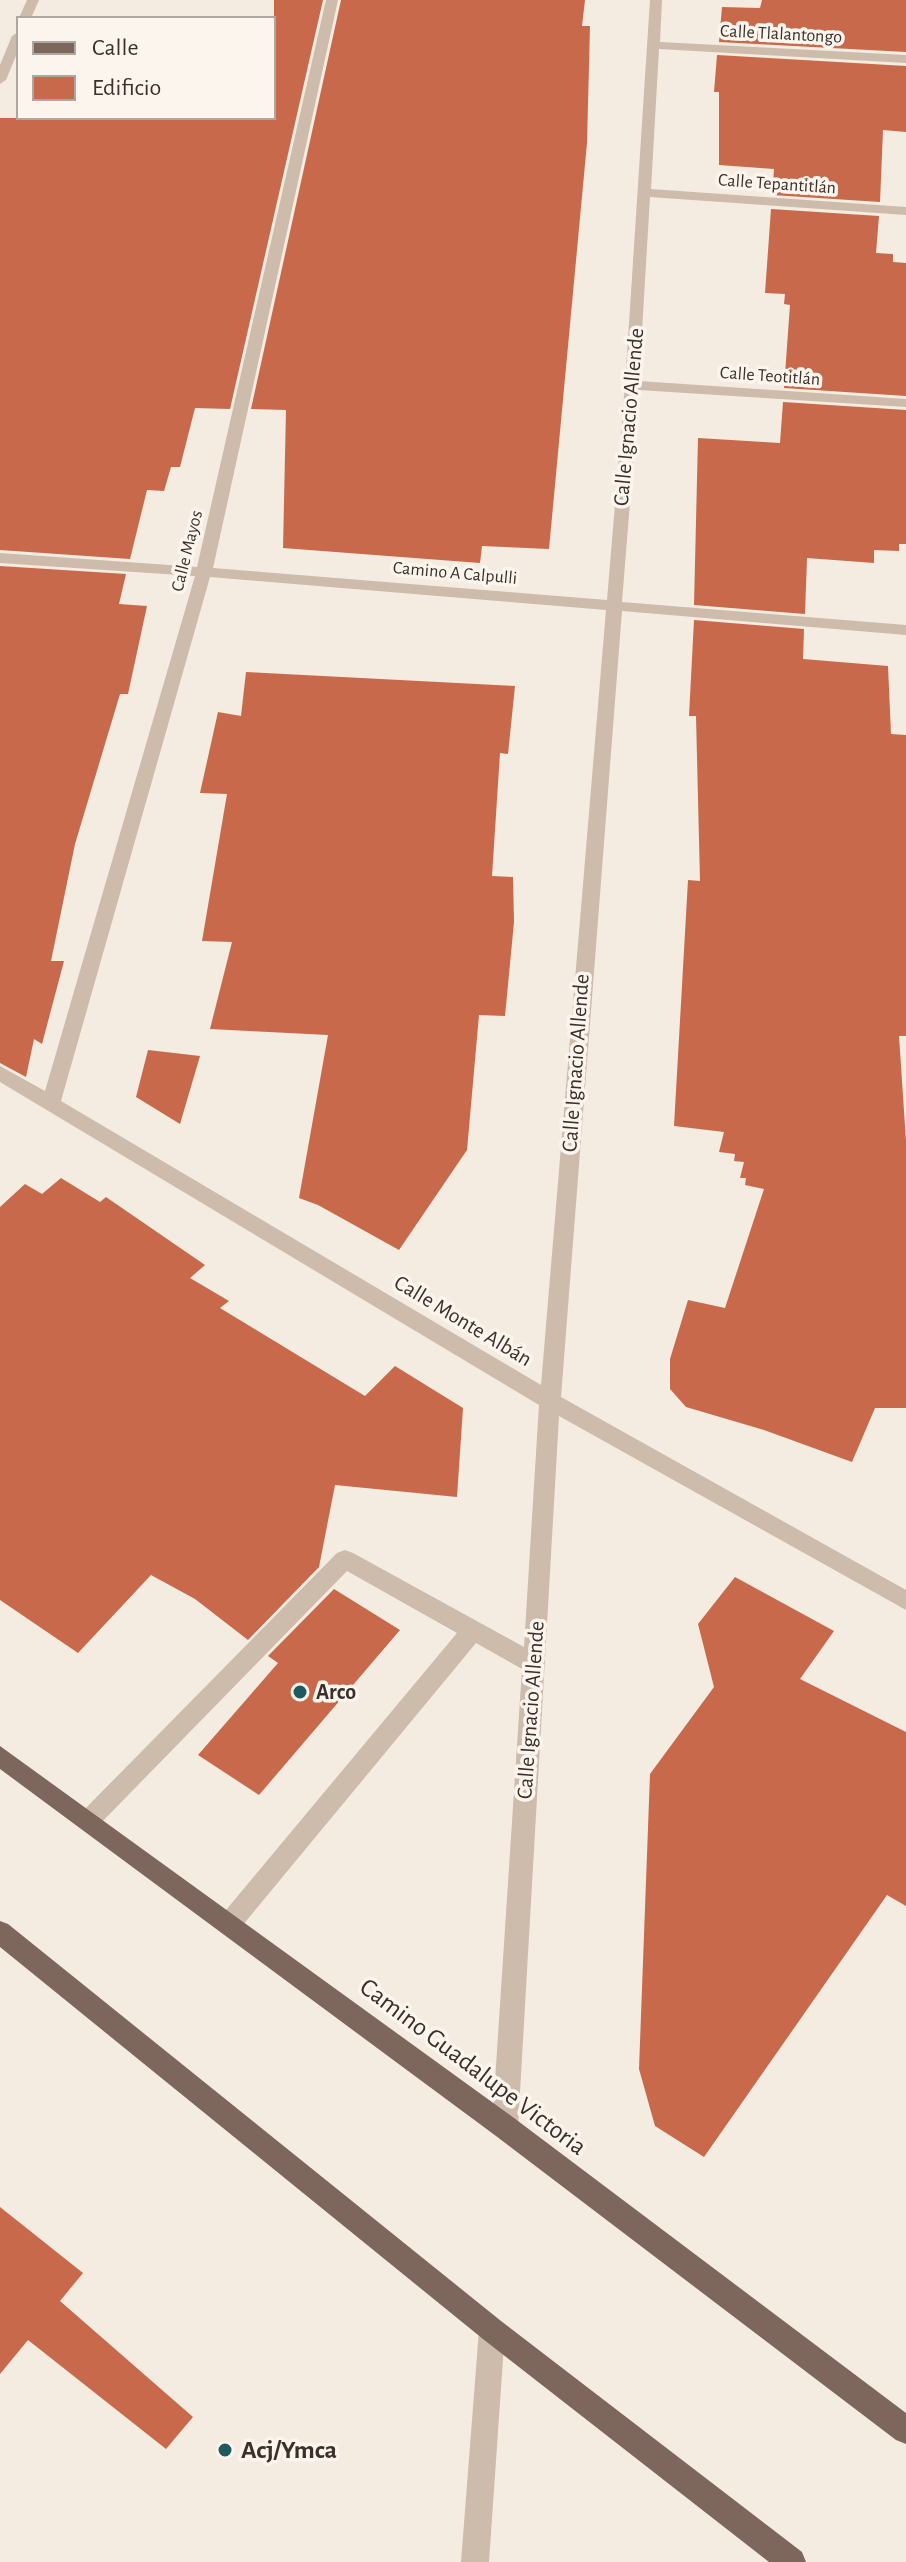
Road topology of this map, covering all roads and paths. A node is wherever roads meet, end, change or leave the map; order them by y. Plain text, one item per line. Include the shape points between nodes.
1 (332, 0) edge
2 (656, 0) edge
3 (16, 41) edge
4 (654, 45) junction
5 (906, 59) edge
6 (0, 80) edge
7 (645, 193) junction
8 (906, 211) edge
9 (632, 385) junction
10 (906, 403) edge
11 (0, 558) edge
12 (204, 572) junction
13 (613, 606) junction
14 (906, 630) edge
15 (0, 1073) edge
16 (51, 1103) junction
17 (550, 1401) junction
18 (906, 1601) edge
19 (473, 1630) junction
20 (534, 1664) junction
21 (0, 1756) edge
22 (88, 1821) junction
23 (229, 1924) junction
24 (0, 1932) edge
25 (505, 2127) junction
26 (492, 2330) junction
27 (906, 2430) edge
28 (475, 2562) edge
29 (792, 2562) edge

1 - 12 street, Calle Mayos
2 - 4 street, Calle Ignacio Allende
3 - 6 street
4 - 5 street, Calle Tlalantongo
4 - 7 street, Calle Ignacio Allende
7 - 8 street, Calle Tepantitlán
7 - 9 street, Calle Ignacio Allende
9 - 10 street, Calle Teotitlán
9 - 13 street, Calle Ignacio Allende
11 - 12 street, Camino A Calpulli
12 - 13 street, Camino A Calpulli
12 - 16 street, Calle Mayos
13 - 14 street, Camino A Calpulli
13 - 17 street, Calle Ignacio Allende
15 - 16 street, Calle Monte Albán
16 - 17 street, Calle Monte Albán
17 - 18 street, Calle Monte Albán
17 - 20 street, Calle Ignacio Allende
19 - 20 street
19 - 22 street via 345,1559
19 - 23 street
20 - 25 street, Calle Ignacio Allende
21 - 22 main road, Camino Guadalupe Victoria
22 - 23 main road, Camino Guadalupe Victoria
23 - 25 main road, Camino Guadalupe Victoria
24 - 26 main road
25 - 27 main road, Camino Guadalupe Victoria
26 - 28 street
26 - 29 main road

